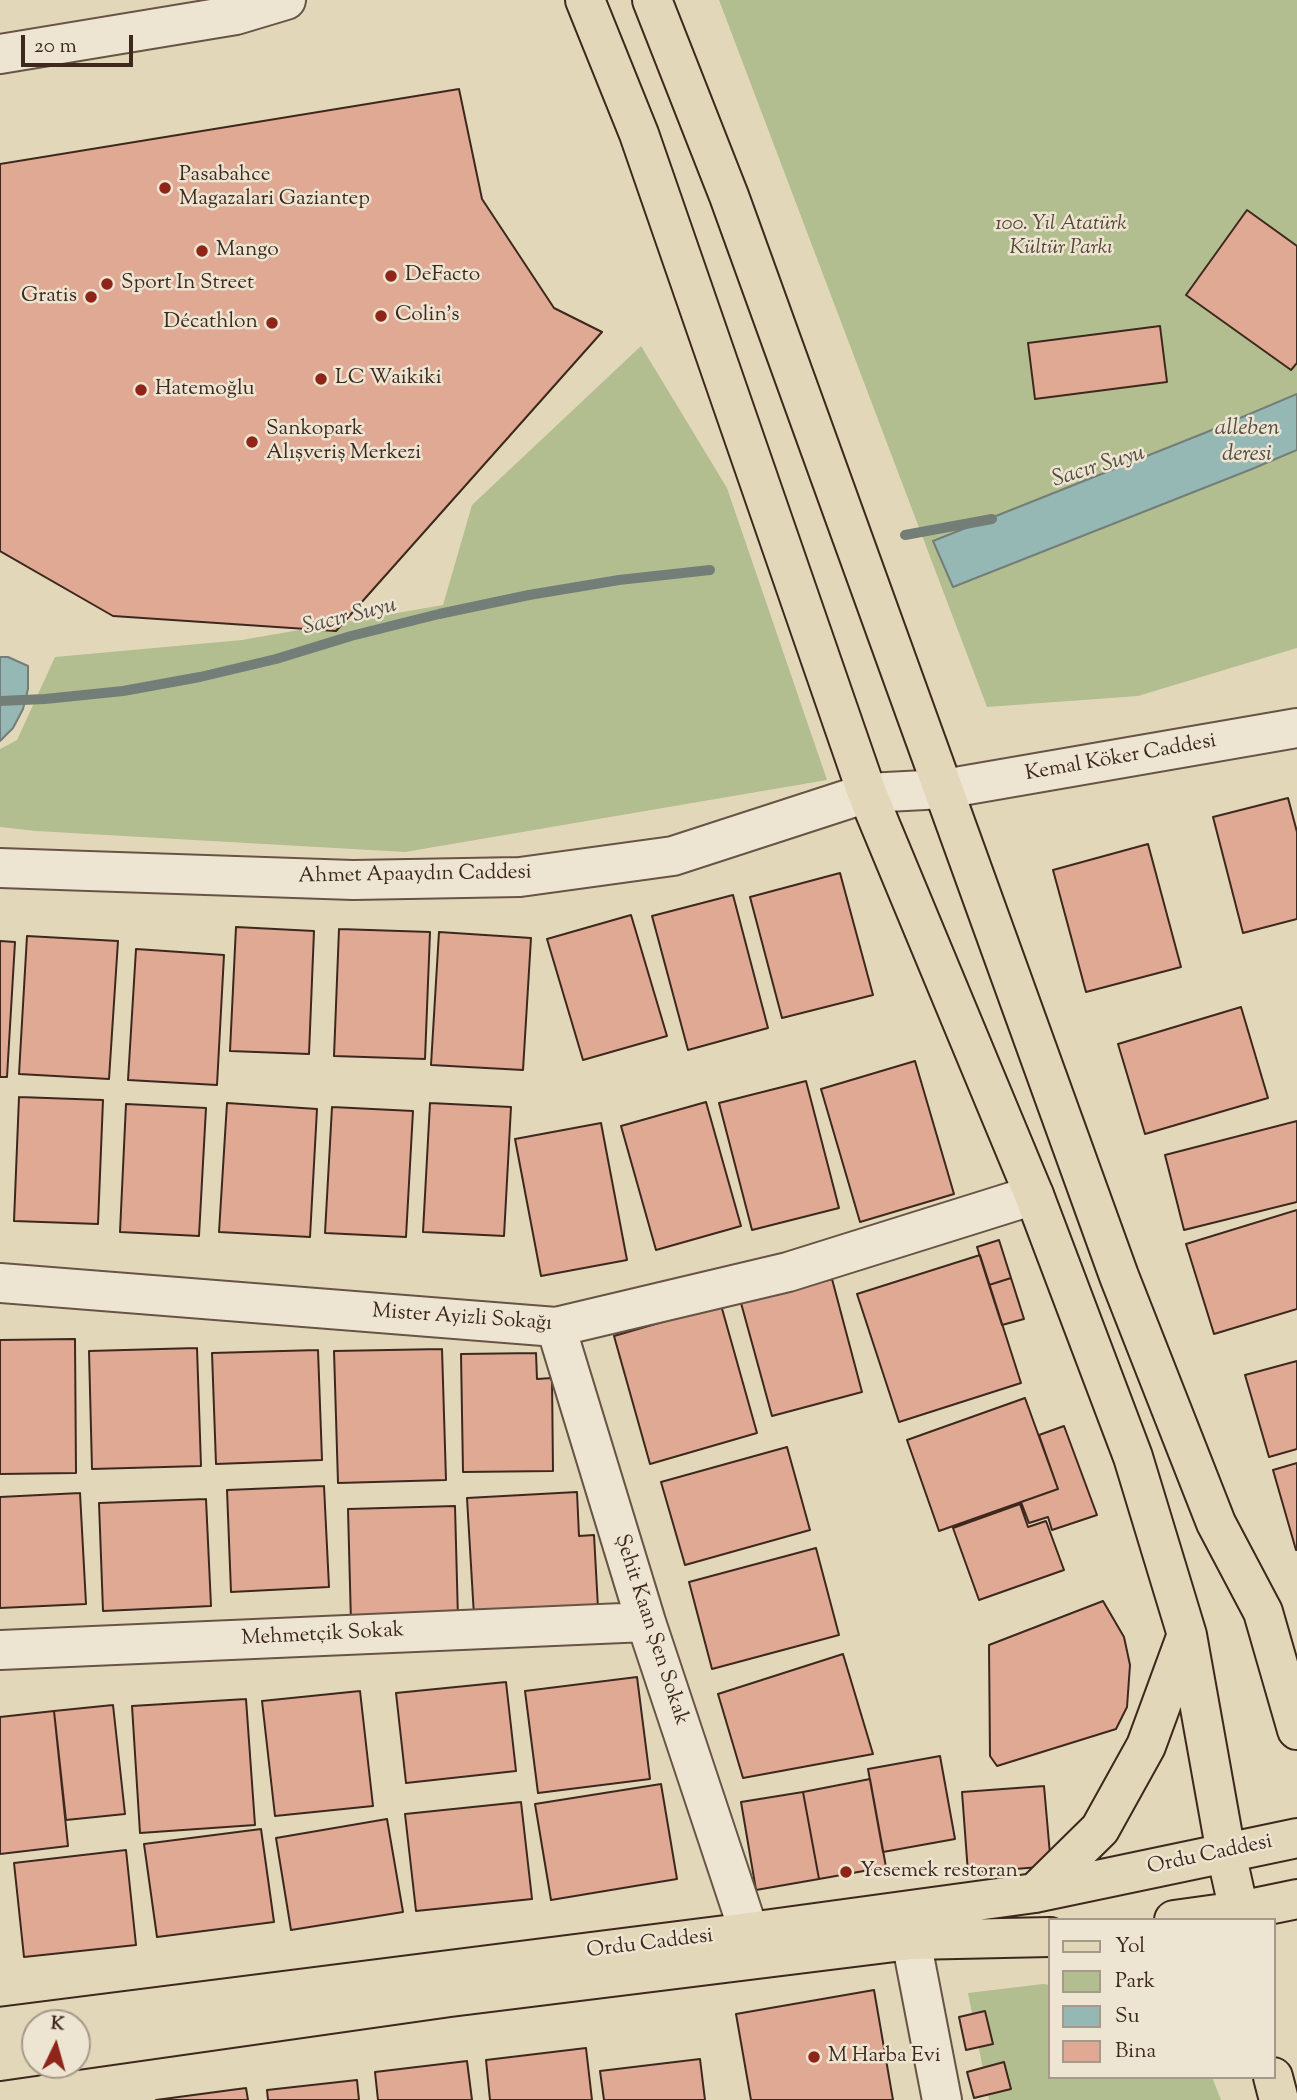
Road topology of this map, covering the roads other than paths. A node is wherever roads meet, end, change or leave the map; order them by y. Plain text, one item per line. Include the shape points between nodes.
1 (286, 0) edge
2 (585, 0) edge
3 (653, 0) edge
4 (0, 54) edge
5 (1297, 728) edge
6 (944, 789) junction
7 (867, 793) junction
8 (0, 868) edge
9 (1034, 1195) junction
10 (0, 1283) edge
11 (556, 1327) junction
12 (1263, 1612) junction
13 (646, 1622) junction
14 (1187, 1635) junction
15 (0, 1650) edge
16 (1297, 1666) edge
17 (1297, 1730) edge
18 (1297, 1838) edge
19 (1226, 1853) junction
20 (1035, 1893) junction
21 (1297, 1899) edge
22 (1240, 1915) edge
23 (1200, 1918) edge
24 (749, 1932) junction
25 (1047, 1939) edge
26 (911, 1940) junction
27 (0, 2027) edge
28 (91, 2048) edge
29 (21, 2058) edge
30 (0, 2061) edge
31 (1274, 2079) edge
32 (942, 2100) edge
33 (1279, 2100) edge

1 - 4 street via 236,15
2 - 7 main road via 639,134
3 - 6 main road
5 - 6 street, Kemal Köker Caddesi
6 - 7 street, Ahmet Apaaydın Caddesi
6 - 12 main road via 1119,1276 1216,1523
7 - 8 street, Ahmet Apaaydın Caddesi via 673,856 520,877 353,880
7 - 9 main road
9 - 11 street, Mister Ayizli Sokağı via 788,1272
9 - 14 main road via 1133,1457
10 - 11 street, Mister Ayizli Sokağı
11 - 13 street, Şehit Kaan Şen Sokak
12 - 16 main road
12 - 17 main road
13 - 15 street, Mehmetçik Sokak
13 - 24 street, Şehit Kaan Şen Sokak
14 - 19 main road
14 - 20 main road via 1146,1746 1100,1829
18 - 19 main road, Ordu Caddesi
19 - 20 main road, Ordu Caddesi
19 - 22 main road
20 - 24 main road, Ordu Caddesi
21 - 22 main road
22 - 23 main road
24 - 27 main road, Ordu Caddesi
25 - 26 main road, Ordu Caddesi
26 - 28 main road, Ordu Caddesi via 450,1997
26 - 32 street
29 - 30 main road
31 - 33 main road

